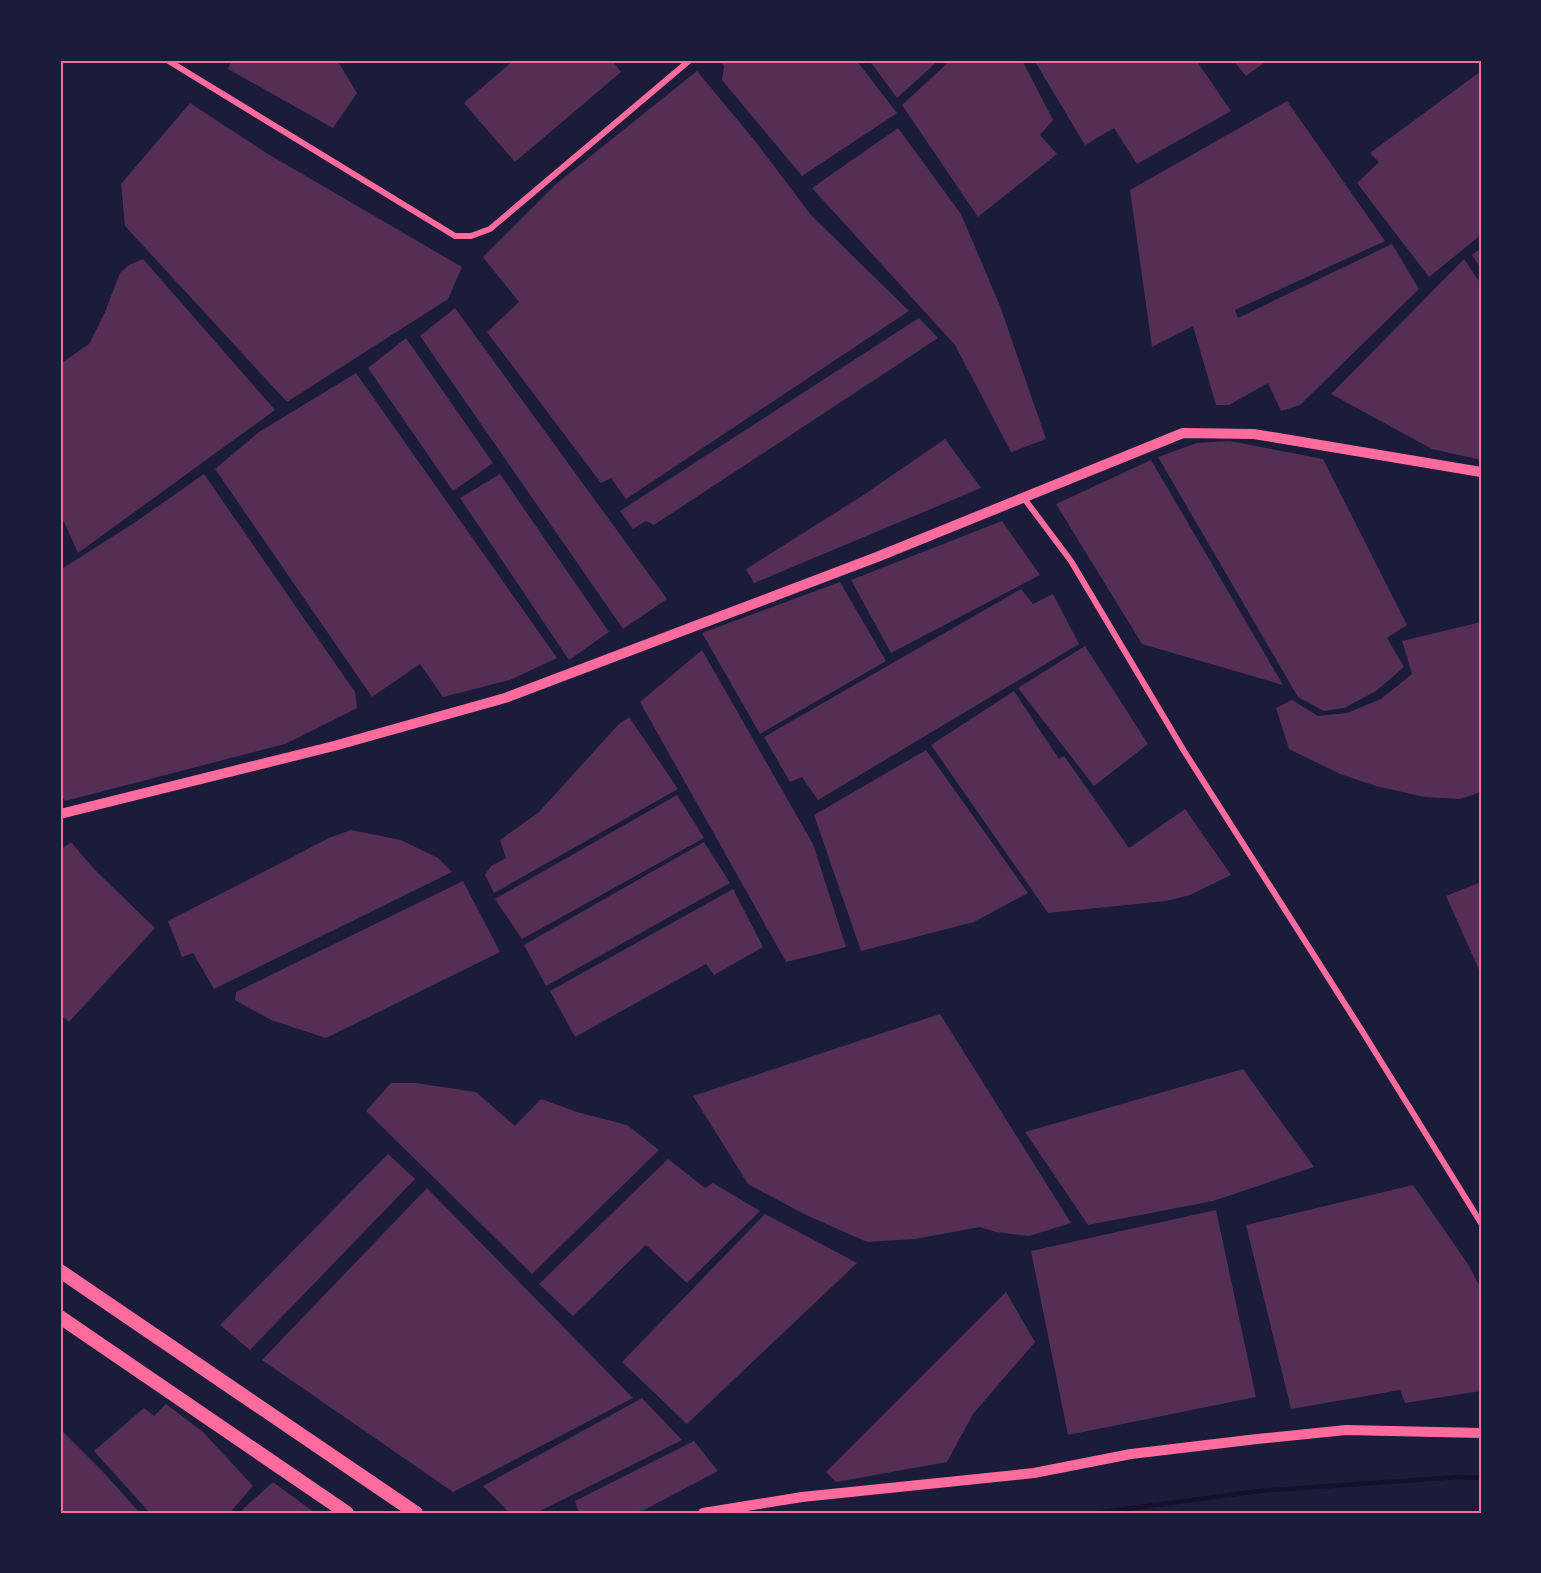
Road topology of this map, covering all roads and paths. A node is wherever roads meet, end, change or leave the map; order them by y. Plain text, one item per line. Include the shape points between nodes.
1 (167, 60) edge
2 (690, 60) edge
3 (1481, 472) edge
4 (1023, 497) junction
5 (60, 814) edge
6 (1481, 1223) edge
7 (60, 1271) edge
8 (60, 1317) edge
9 (1481, 1433) edge
10 (347, 1513) edge
11 (416, 1513) edge
12 (703, 1513) edge

1 - 2 street via 455,236 471,237 490,230
3 - 4 street via 1254,434 1183,433
4 - 5 street via 877,557 505,698 334,746
4 - 6 street via 1071,561 1184,751
7 - 11 highway
8 - 10 highway
9 - 12 street via 1346,1430 1257,1439 1131,1454 1034,1473 802,1497

